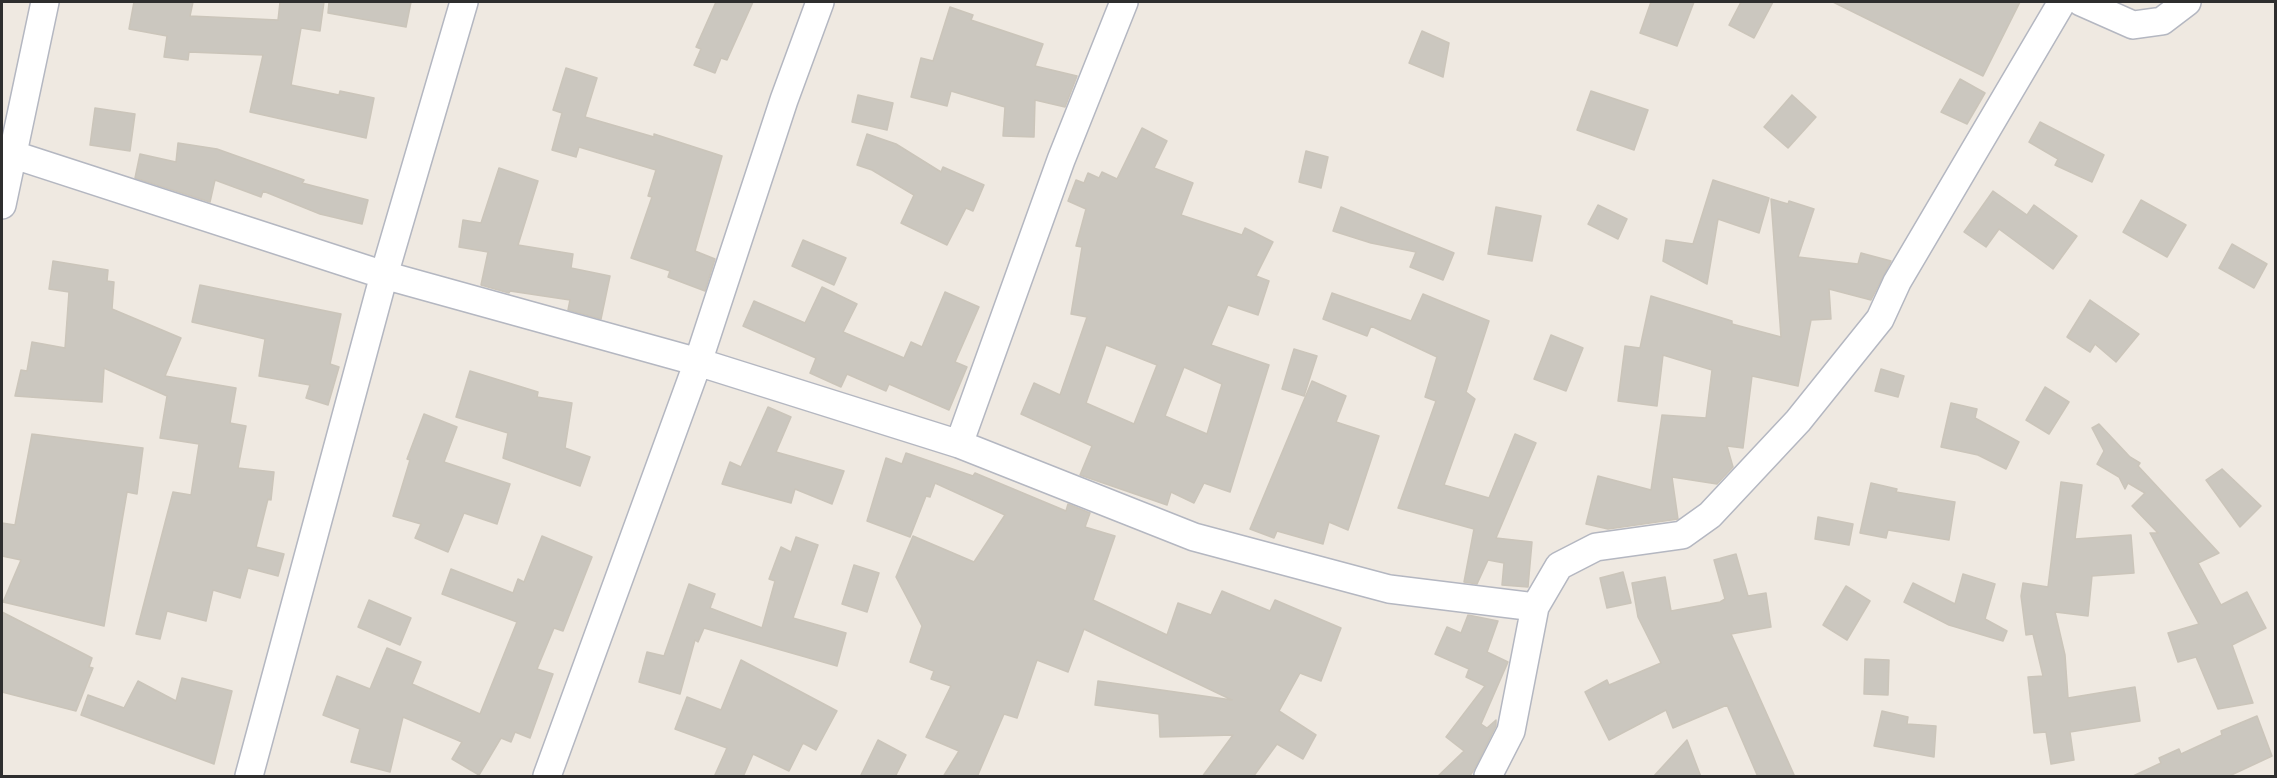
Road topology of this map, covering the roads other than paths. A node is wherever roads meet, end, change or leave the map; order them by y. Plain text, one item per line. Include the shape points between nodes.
1 (45, 2) edge
2 (464, 2) edge
3 (820, 2) edge
4 (1124, 2) edge
5 (2062, 2) edge
6 (2081, 2) edge
7 (2187, 2) edge
8 (6, 152) edge
9 (2, 205) edge
10 (384, 275) junction
11 (698, 362) junction
12 (959, 444) junction
13 (1535, 607) junction
14 (249, 777) edge
15 (547, 777) edge
16 (1488, 777) edge

1 - 8 street
2 - 10 street
3 - 11 street
4 - 12 street via 1061,160
5 - 13 street via 1897,282 1880,319 1798,421 1701,522 1682,535 1596,547 1559,566
6 - 7 street via 2133,25 2162,21
8 - 9 street
8 - 10 street
10 - 11 street
10 - 14 street
11 - 12 street
11 - 15 street
12 - 13 street via 1194,537 1389,589
13 - 16 street via 1511,730

